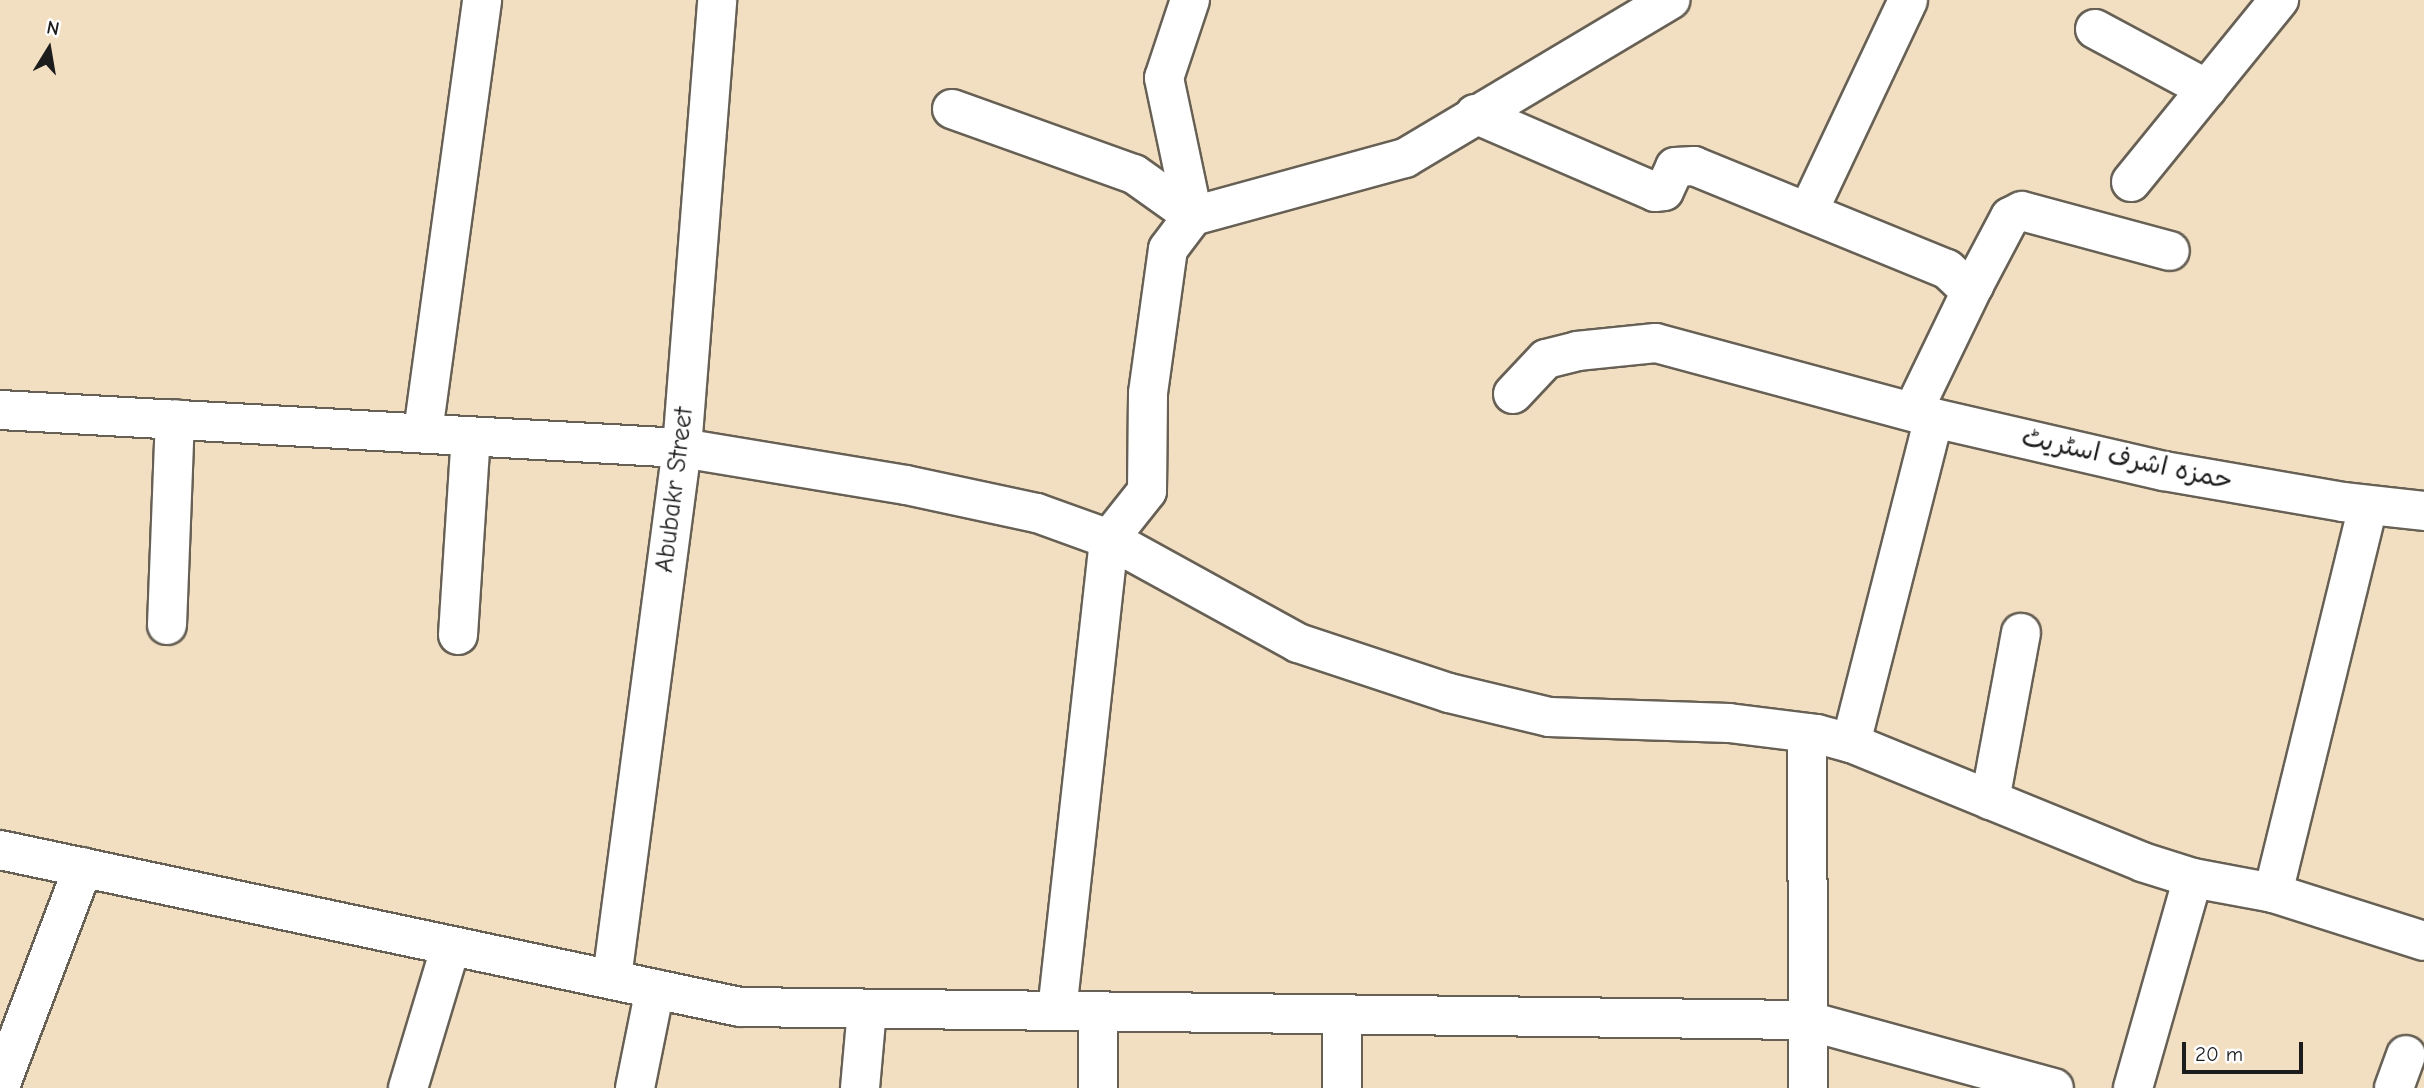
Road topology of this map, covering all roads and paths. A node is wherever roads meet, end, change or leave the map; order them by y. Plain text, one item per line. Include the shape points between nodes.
1 (482, 0) edge
2 (717, 0) edge
3 (1190, 0) edge
4 (1670, 0) edge
5 (1908, 0) edge
6 (2279, 0) edge
7 (2095, 29) dead end
8 (2207, 89) junction
9 (952, 109) dead end
10 (1475, 114) junction
11 (2131, 182) dead end
12 (1808, 212) junction
13 (1193, 216) junction
14 (2170, 251) dead end
15 (1974, 285) junction
16 (1513, 394) dead end
17 (0, 410) edge
18 (1923, 414) junction
19 (175, 419) junction
20 (423, 432) junction
21 (471, 436) junction
22 (682, 448) junction
23 (2368, 506) junction
24 (2424, 511) edge
25 (1109, 539) junction
26 (167, 625) dead end
27 (2021, 633) dead end
28 (458, 635) dead end
29 (1807, 733) junction
30 (1851, 743) junction
31 (1990, 800) junction
32 (0, 850) edge
33 (83, 867) junction
34 (2193, 878) junction
35 (2273, 893) junction
36 (2424, 941) edge
37 (452, 946) junction
38 (612, 978) junction
39 (655, 989) junction
40 (867, 1009) junction
41 (1058, 1012) junction
42 (1098, 1012) junction
43 (1342, 1014) junction
44 (1805, 1020) junction
45 (0, 1086) edge
46 (408, 1088) edge
47 (635, 1088) edge
48 (860, 1088) edge
49 (1098, 1088) edge
50 (1342, 1088) edge
51 (1808, 1088) edge
52 (2054, 1088) edge
53 (2133, 1088) edge

1 - 20 street
2 - 22 street, Abubakr Street
3 - 13 street via 1164,78
4 - 10 street
5 - 12 street
6 - 8 street
7 - 8 street
8 - 11 street
9 - 13 street via 1134,174
10 - 12 street via 1655,192 1664,191 1675,167 1694,166
10 - 13 street via 1405,158
12 - 15 street via 1947,269 1960,281
13 - 25 street via 1168,249 1148,393 1147,491
14 - 15 street via 2022,211 2010,217
15 - 18 street
16 - 18 street, حمزہ اشرف اسٹریٹ via 1546,359 1577,351 1656,344
17 - 19 street
18 - 23 street, حمزہ اشرف اسٹریٹ via 2164,471
18 - 30 street
19 - 20 street
19 - 26 street
20 - 21 street
21 - 22 street
21 - 28 street
22 - 25 street via 906,485 1037,513
22 - 38 street, Abubakr Street
23 - 24 street, حمزہ اشرف اسٹریٹ
23 - 35 street
25 - 29 street via 1298,643 1449,693 1549,717 1729,723
25 - 41 street
27 - 31 street
29 - 30 street
29 - 44 street
30 - 31 street
31 - 34 street
32 - 33 street
33 - 37 street
33 - 45 street
34 - 35 street
34 - 53 street
35 - 36 street
37 - 38 street
37 - 46 street
38 - 39 street
39 - 40 street via 740,1007
39 - 47 street
40 - 41 street
40 - 48 street
41 - 42 street
42 - 43 street
42 - 49 street
43 - 44 street
43 - 50 street
44 - 51 street
44 - 52 street

